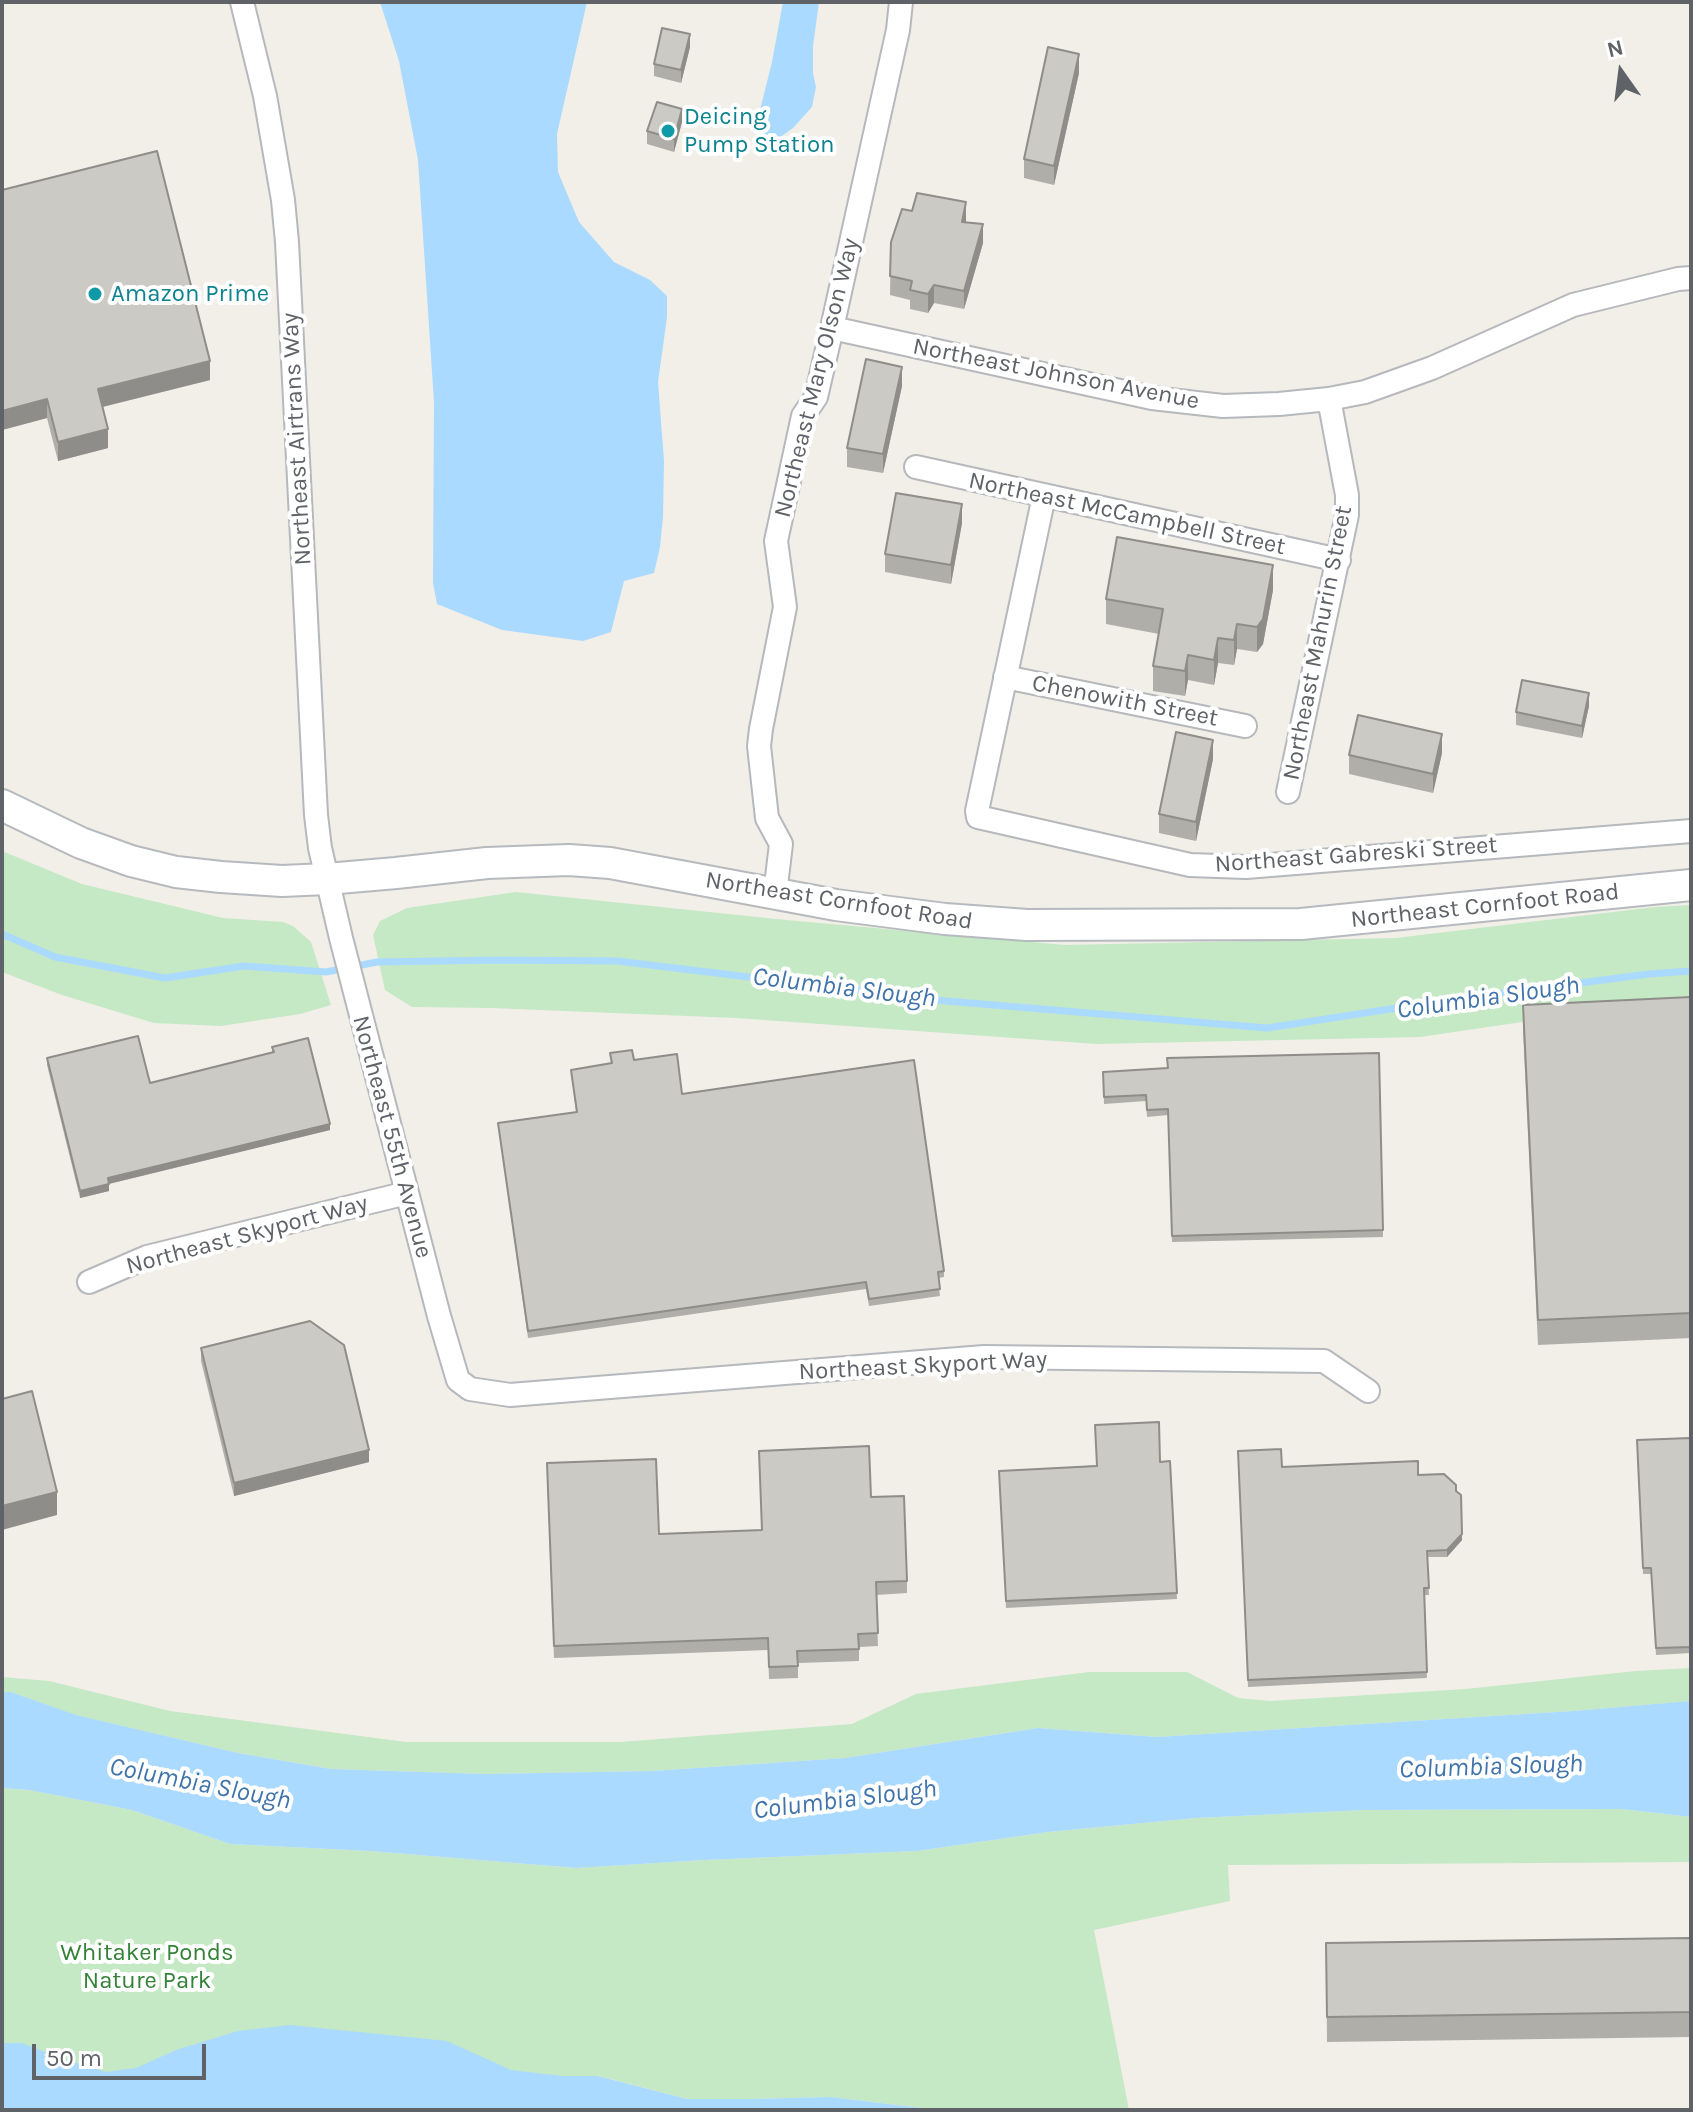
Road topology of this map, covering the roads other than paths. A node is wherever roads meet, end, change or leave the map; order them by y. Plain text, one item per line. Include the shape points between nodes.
1 (242, 2) edge
2 (901, 2) edge
3 (1691, 278) edge
4 (832, 328) junction
5 (1329, 399) junction
6 (916, 467) dead end
7 (1044, 496) junction
8 (1339, 560) junction
9 (1005, 677) junction
10 (1245, 726) dead end
11 (1288, 792) dead end
12 (2, 805) edge
13 (1691, 831) edge
14 (327, 879) junction
15 (1691, 885) edge
16 (775, 894) junction
17 (407, 1193) junction
18 (89, 1282) dead end
19 (470, 1389) joint
20 (1368, 1391) dead end

1 - 14 street, Northeast Airtrans Way via 283,200 316,815
2 - 4 street, Northeast Mary Olson Way
3 - 5 street, Northeast Johnson Avenue via 1573,305 1432,368
4 - 5 street, Northeast Johnson Avenue via 1167,400 1223,406
4 - 16 street, Northeast Mary Olson Way via 816,397 803,416 776,541 785,607 759,746 767,818 781,844
5 - 8 street, Northeast Mahurin Street via 1347,495
6 - 7 street, Northeast McCampbell Street
7 - 8 street, Northeast McCampbell Street
7 - 9 street
8 - 11 street, Northeast Mahurin Street
9 - 10 street, Chenowith Street
9 - 13 street, Northeast Gabreski Street via 978,817 1190,865 1246,867
12 - 14 street, Northeast Cornfoot Road via 81,843 152,867 249,880
14 - 16 street, Northeast Cornfoot Road via 569,860
14 - 17 street, Northeast 55th Avenue
15 - 16 street, Northeast Cornfoot Road via 1342,922 1245,926 983,923
17 - 18 street, Northeast Skyport Way via 147,1257
17 - 19 street, Northeast 55th Avenue via 453,1370
19 - 20 street, Northeast Skyport Way via 510,1395 984,1357 1324,1361

